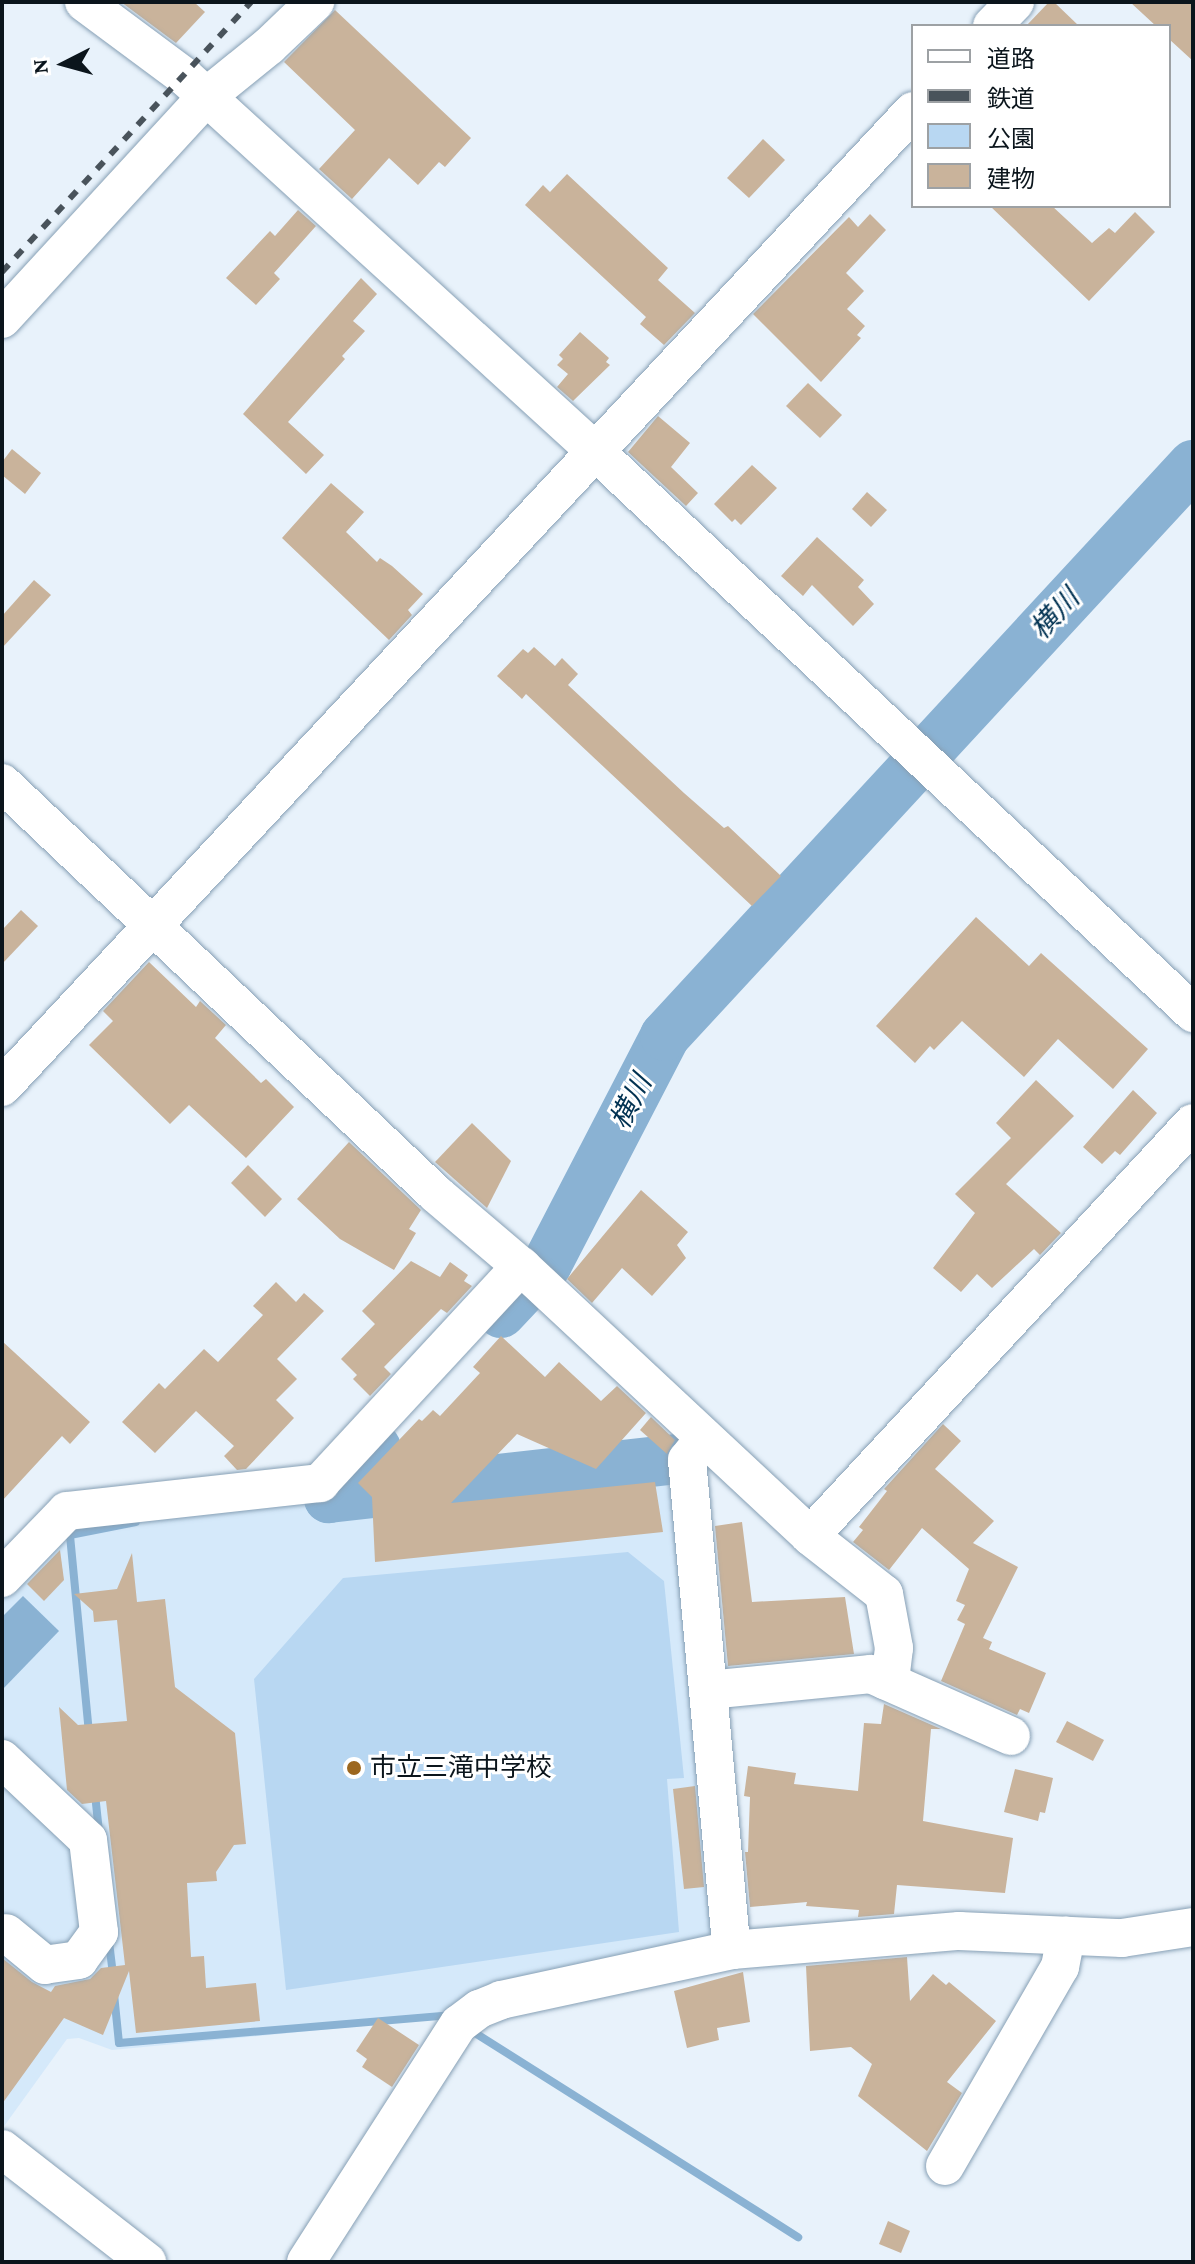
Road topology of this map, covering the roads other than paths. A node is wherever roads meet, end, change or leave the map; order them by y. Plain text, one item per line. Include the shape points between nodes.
1 (84, 2) edge
2 (315, 2) edge
3 (1015, 2) edge
4 (994, 24) edge
5 (206, 97) junction
6 (911, 113) edge
7 (2, 319) edge
8 (595, 451) junction
9 (2, 783) edge
10 (152, 924) junction
11 (1193, 1013) edge
12 (2, 1087) edge
13 (1193, 1123) edge
14 (528, 1273) junction
15 (704, 1439) junction
16 (810, 1536) junction
17 (2, 1578) edge
18 (886, 1681) junction
19 (708, 1690) junction
20 (1011, 1736) dead end
21 (2, 1759) edge
22 (1193, 1927) edge
23 (6, 1933) dead end
24 (1066, 1936) junction
25 (732, 1950) junction
26 (2, 2149) edge
27 (945, 2166) dead end
28 (147, 2262) edge
29 (306, 2262) edge

1 - 5 street
2 - 5 street
3 - 4 street
5 - 7 street
5 - 8 street
6 - 8 street
8 - 10 street
8 - 11 street
9 - 10 street
10 - 12 street
10 - 14 street via 436,1194
13 - 16 street
14 - 15 street
14 - 17 street via 320,1483 67,1511
15 - 16 street
15 - 19 street via 687,1460
16 - 18 street via 884,1594 894,1648
18 - 19 street via 863,1674
18 - 20 street
19 - 25 street
21 - 23 street via 88,1840 99,1932 79,1960 45,1965
22 - 24 street via 1122,1938
24 - 25 street via 959,1931
24 - 27 street via 1060,1967
25 - 29 street via 560,1985 479,2009 459,2024
26 - 28 street

